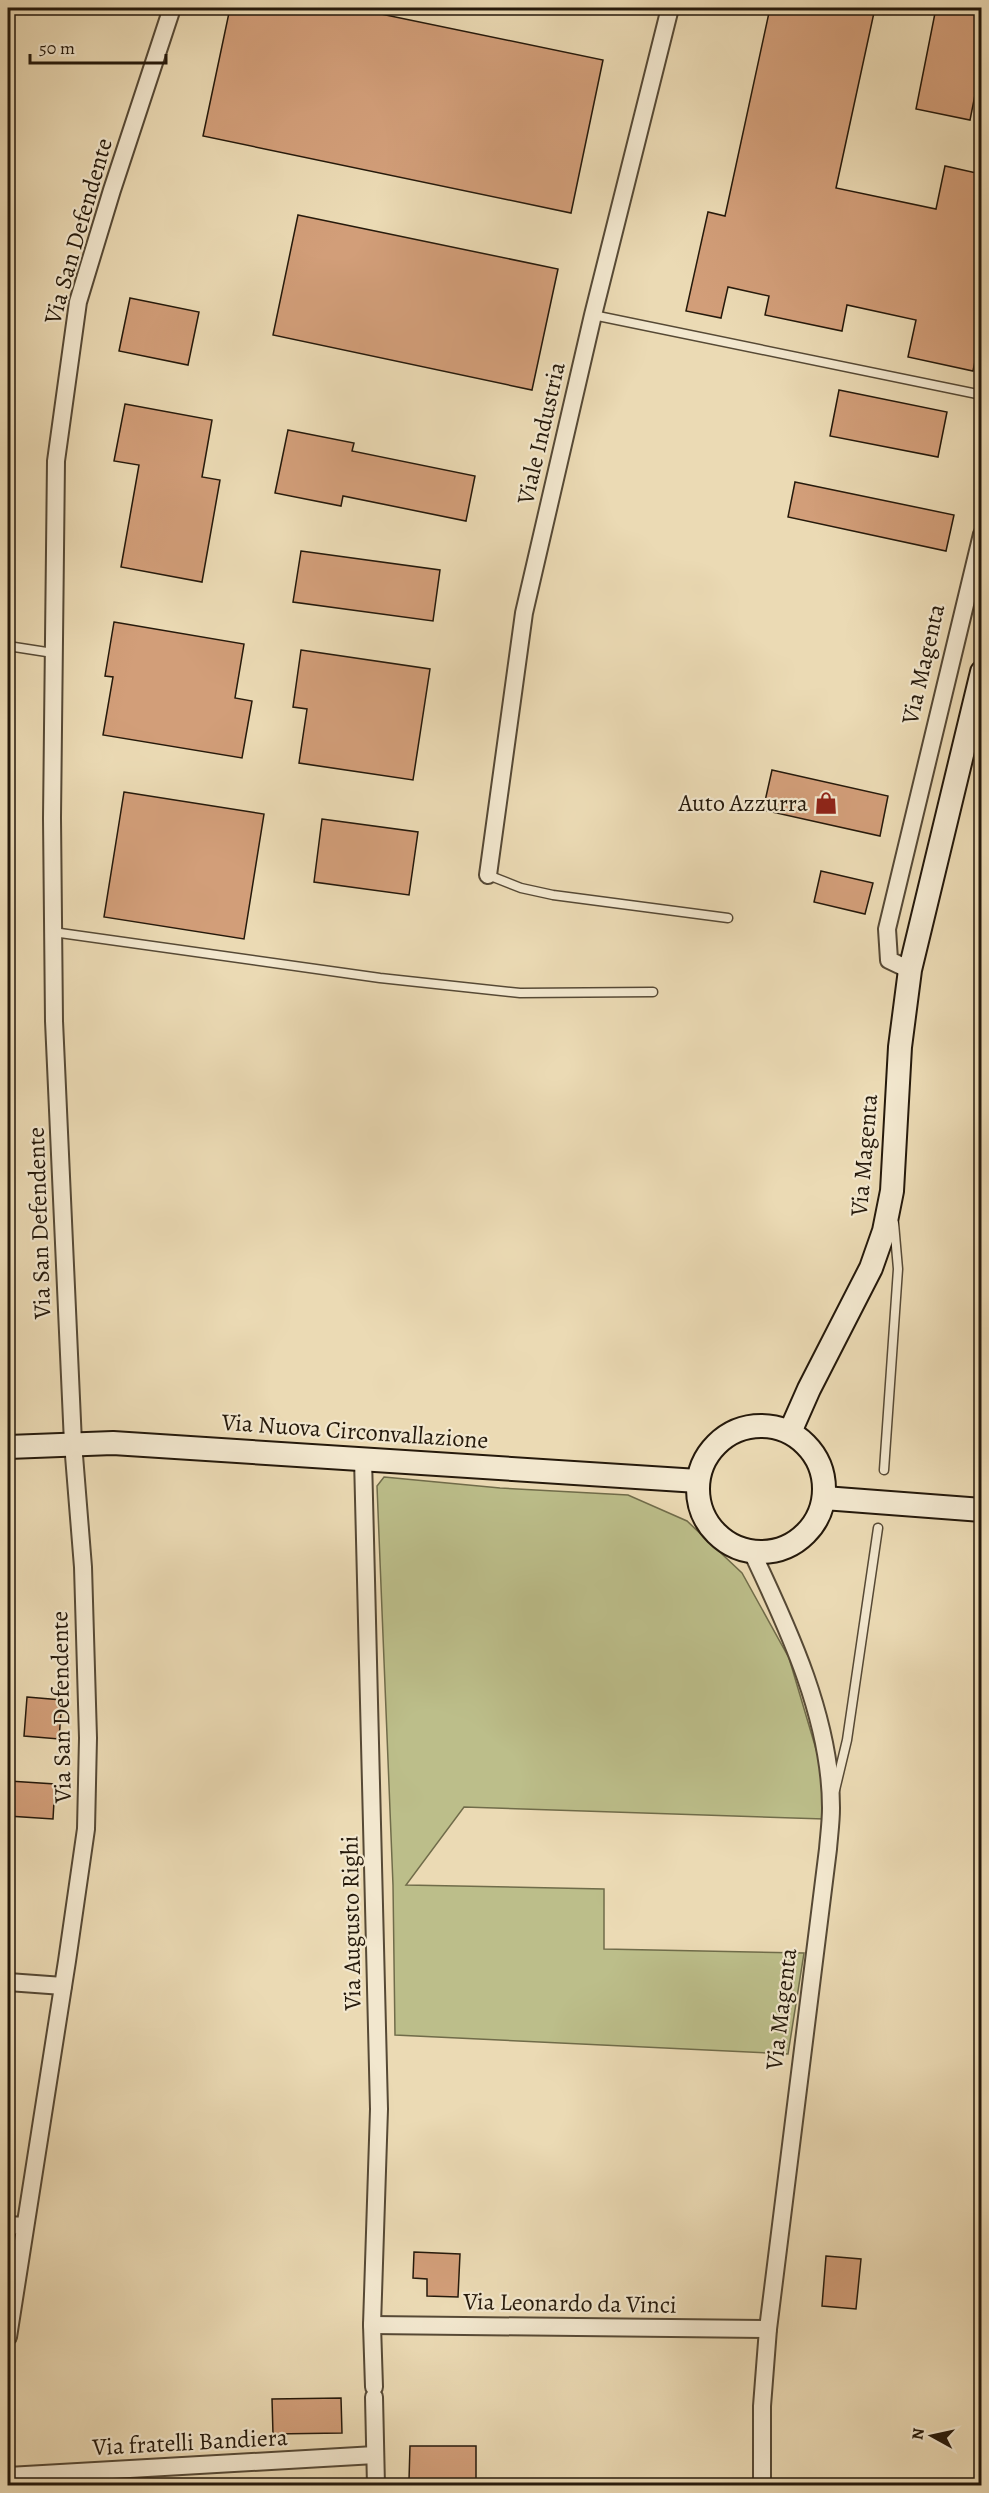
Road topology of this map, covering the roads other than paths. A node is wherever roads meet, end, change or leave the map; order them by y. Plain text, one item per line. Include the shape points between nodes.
1 (172, 8) edge
2 (670, 8) edge
3 (592, 315) junction
4 (981, 395) edge
5 (981, 534) edge
6 (8, 646) edge
7 (53, 653) junction
8 (981, 672) edge
9 (488, 874) joint
10 (728, 918) dead end
11 (53, 933) junction
12 (910, 970) junction
13 (653, 992) dead end
14 (892, 1191) junction
15 (790, 1432) junction
16 (73, 1443) junction
17 (8, 1447) edge
18 (363, 1458) junction
19 (884, 1470) dead end
20 (698, 1481) junction
21 (824, 1498) junction
22 (981, 1510) edge
23 (878, 1528) dead end
24 (752, 1552) junction
25 (831, 1808) junction
26 (8, 1982) edge
27 (63, 1986) junction
28 (8, 2225) edge
29 (25, 2226) junction
30 (372, 2325) junction
31 (768, 2329) junction
32 (8, 2337) edge
33 (375, 2455) junction
34 (8, 2476) edge
35 (376, 2486) edge
36 (762, 2486) edge

1 - 7 street, Via San Defendente via 78,302 56,461
2 - 3 street, Viale Industria
3 - 4 lane
3 - 9 street, Viale Industria via 524,613
5 - 12 street, Via Magenta via 887,929 889,960
6 - 7 lane
7 - 11 street, Via San Defendente
8 - 12 street, Via Magenta
9 - 10 lane via 521,888 553,895
11 - 13 lane via 520,993
11 - 16 street, Via San Defendente
12 - 14 street, Via Magenta via 900,1047
14 - 15 street, Via Magenta via 884,1232 871,1268
14 - 19 lane via 898,1269
15 - 20 street via 771,1426 751,1426 732,1432 704,1461
15 - 21 street via 818,1460 824,1478
16 - 17 street, Via Nuova Circonvallazione
16 - 18 street, Via Nuova Circonvallazione
16 - 27 street, Via San Defendente via 88,1738 86,1829
18 - 20 street, Via Nuova Circonvallazione
18 - 30 street, Via Augusto Righi via 380,2109
20 - 24 street via 698,1500 717,1535
21 - 22 street
21 - 24 street via 807,1533 791,1545 772,1552
23 - 25 lane via 847,1740
24 - 25 street, Via Magenta via 788,1627 812,1699 825,1753
25 - 31 street, Via Magenta
26 - 27 street
27 - 29 street, Via San Defendente
28 - 29 street
29 - 32 street, Via San Defendente
30 - 31 street, Via Leonardo da Vinci
30 - 33 street, Via Augusto Righi
31 - 36 street, Via Magenta via 762,2406
33 - 34 street, Via fratelli Bandiera
33 - 35 street, Via Augusto Righi

